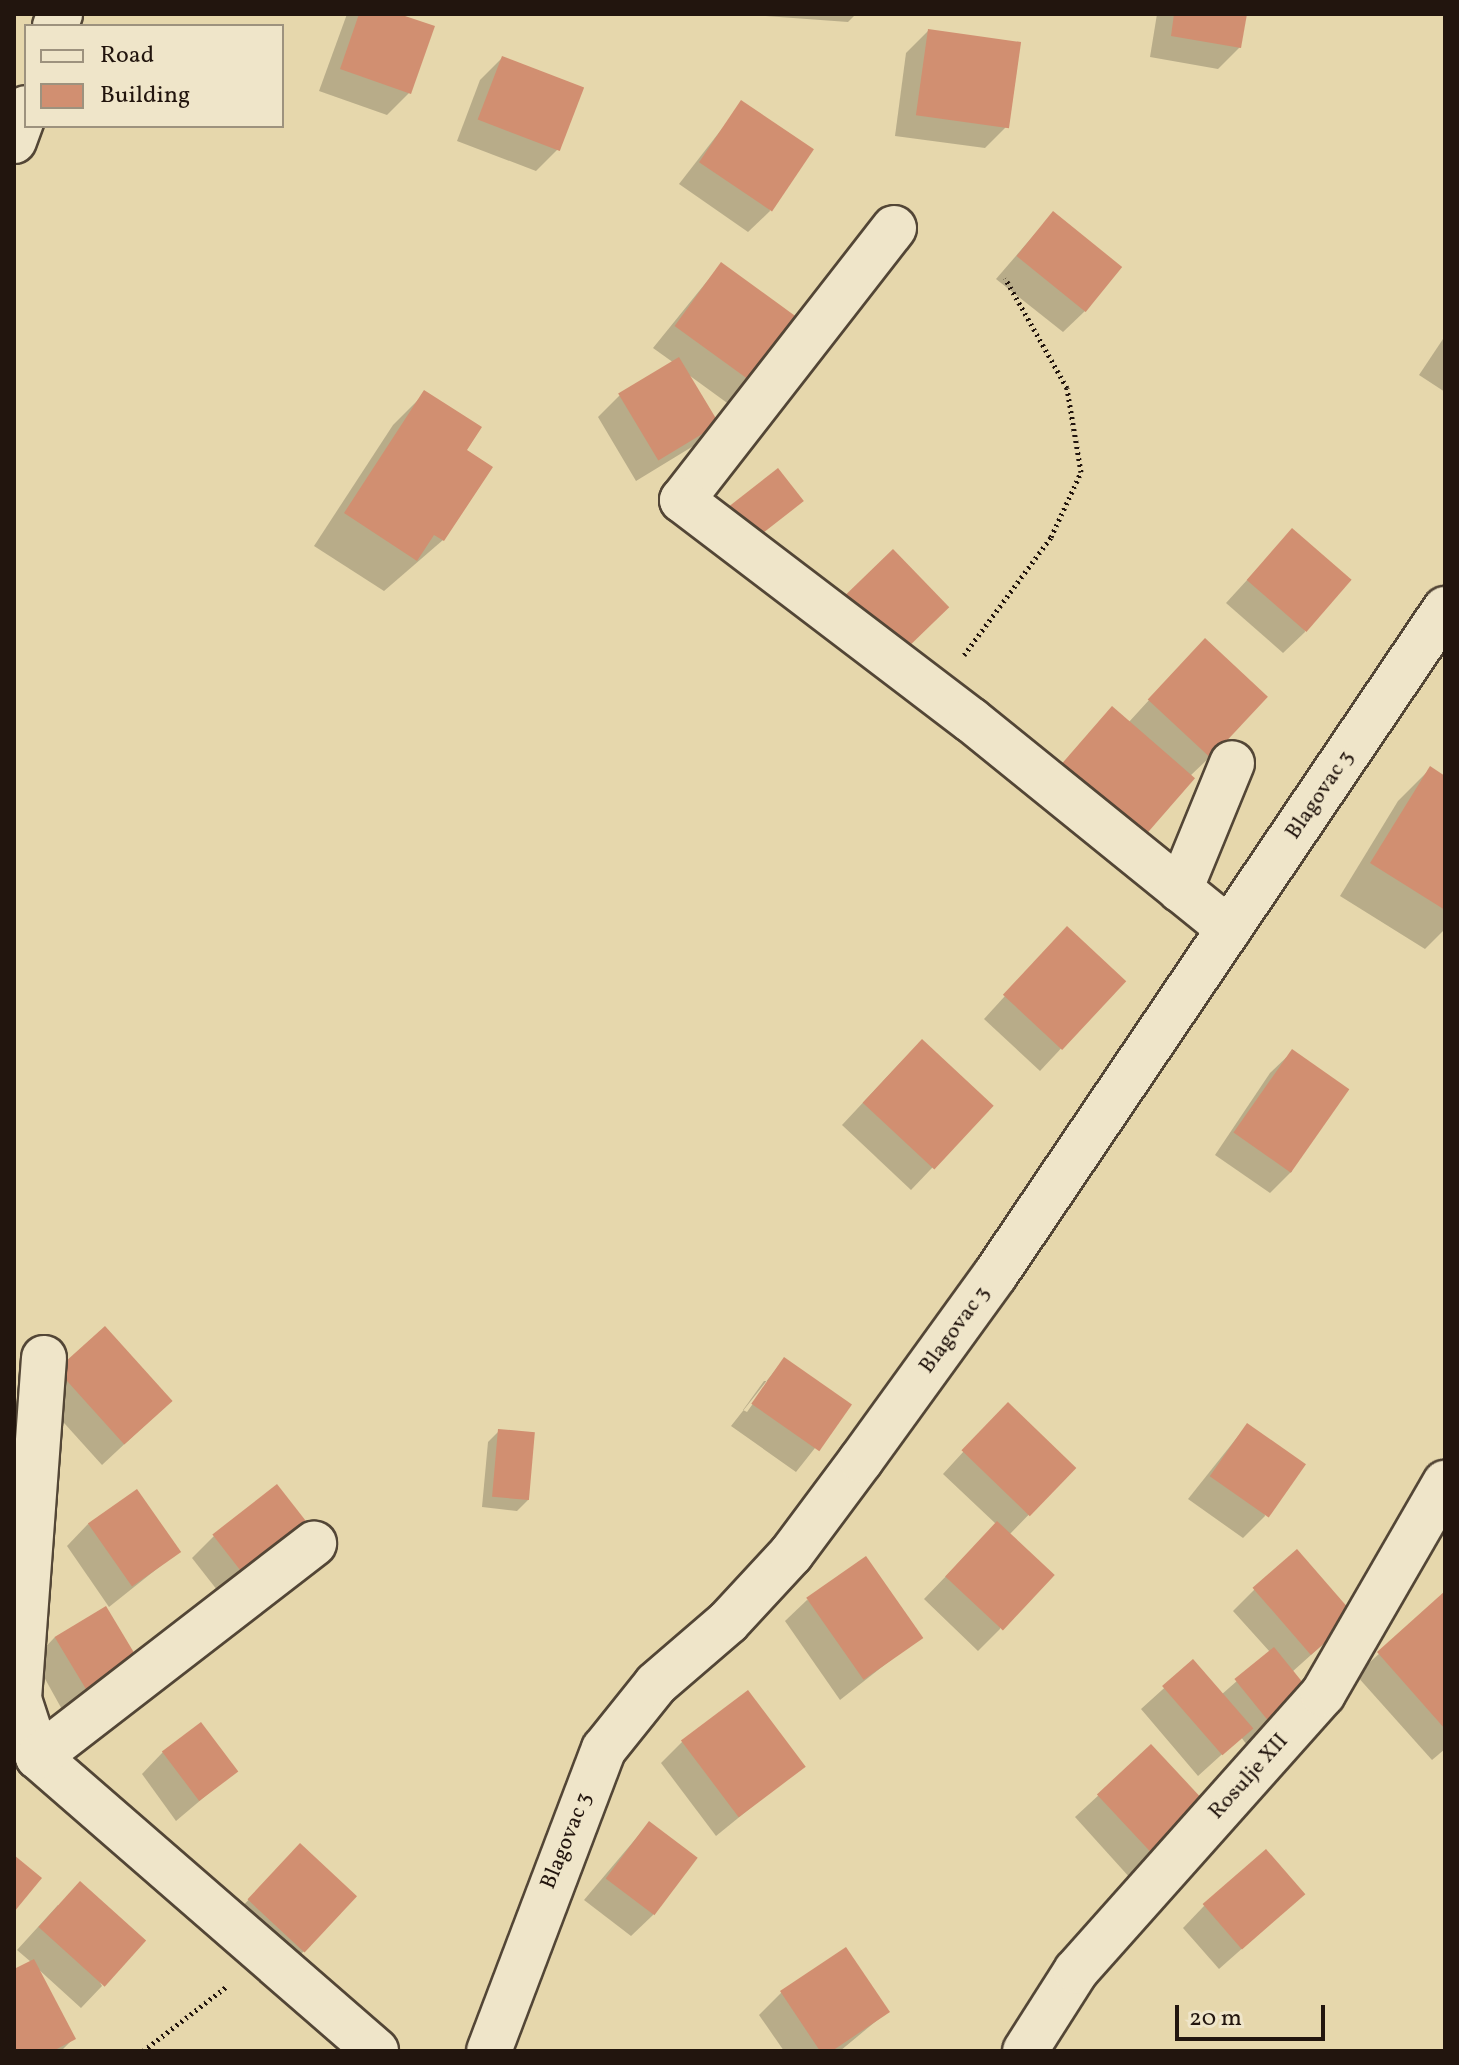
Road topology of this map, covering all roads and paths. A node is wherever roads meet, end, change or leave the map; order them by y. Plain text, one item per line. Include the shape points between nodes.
1 (24, 114) edge
2 (14, 141) edge
3 (894, 228) dead end
4 (1005, 278) dead end
5 (1445, 609) edge
6 (951, 705) junction
7 (1232, 763) dead end
8 (1180, 890) junction
9 (1229, 929) junction
10 (44, 1358) dead end
11 (1445, 1483) edge
12 (314, 1544) dead end
13 (38, 1757) junction
14 (269, 1954) junction
15 (143, 2051) edge
16 (376, 2051) edge
17 (489, 2051) edge
18 (1025, 2051) edge

1 - 2 street
3 - 6 street via 682,500
4 - 6 path via 1067,388 1081,472 1051,537 946,678
5 - 9 street, Blagovac 3
6 - 8 street
7 - 8 street
8 - 9 street
9 - 17 street, Blagovac 3 via 995,1275 791,1554 728,1622 656,1684 604,1749
10 - 13 street via 19,1699
11 - 18 street, Rosulje XII via 1323,1694 1076,1971
12 - 13 street
13 - 14 street
14 - 15 path
14 - 16 street

